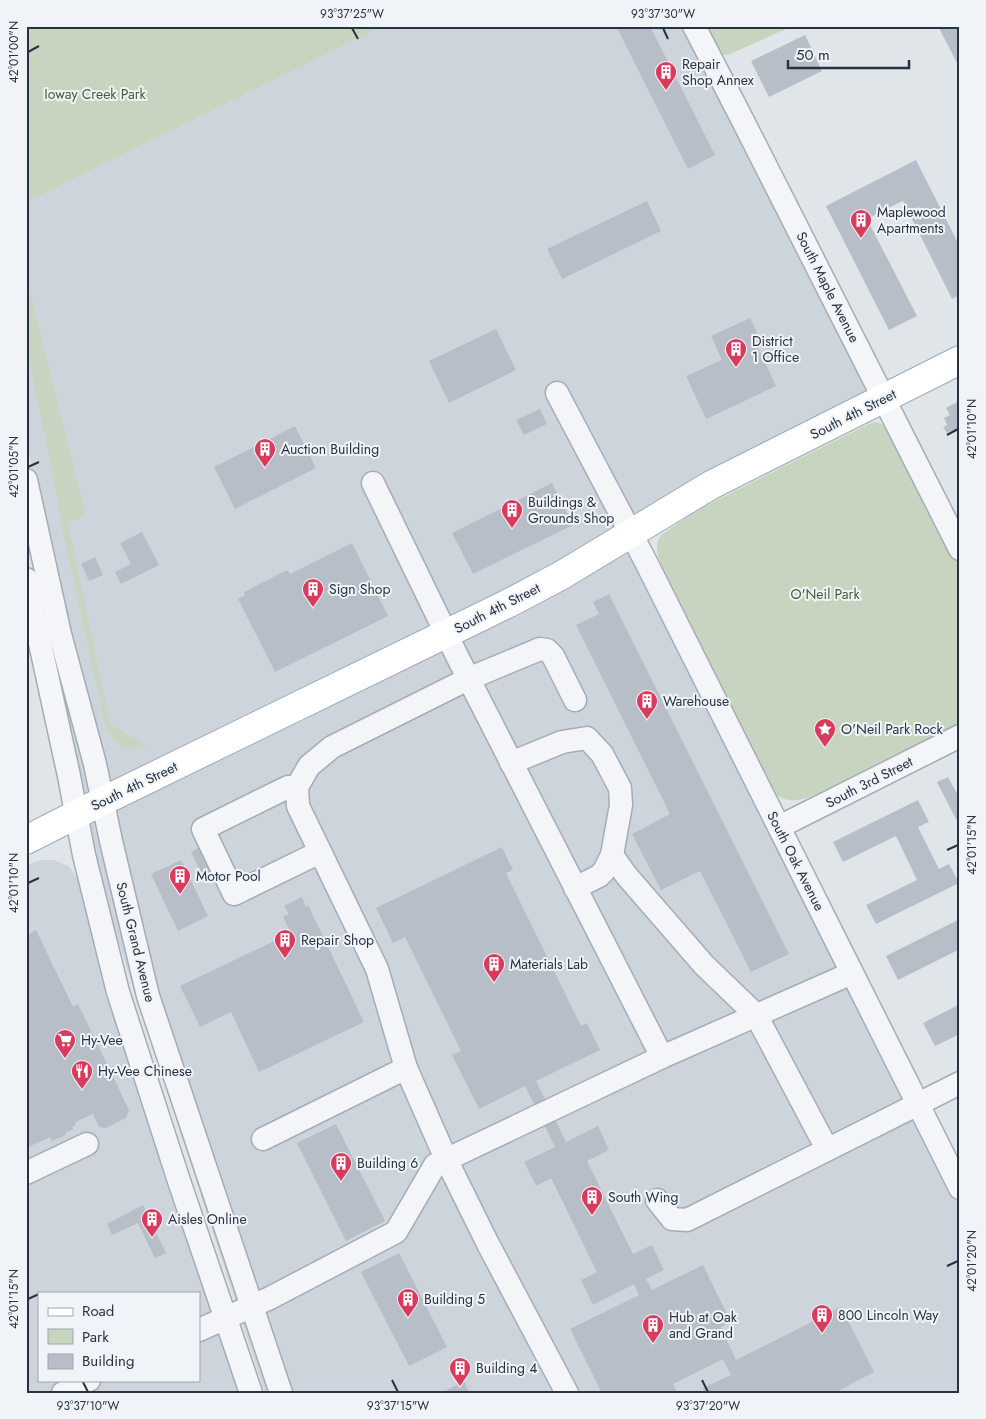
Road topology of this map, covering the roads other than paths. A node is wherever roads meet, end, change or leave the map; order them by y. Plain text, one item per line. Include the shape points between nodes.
1 (694, 26) edge
2 (960, 360) edge
3 (557, 393) dead end
4 (884, 398) junction
5 (26, 480) edge
6 (373, 484) dead end
7 (631, 534) junction
8 (960, 549) edge
9 (26, 579) edge
10 (446, 634) junction
11 (468, 678) junction
12 (575, 700) dead end
13 (960, 736) edge
14 (511, 763) junction
15 (297, 787) junction
16 (103, 801) junction
17 (77, 814) junction
18 (779, 827) junction
19 (26, 840) edge
20 (320, 852) junction
21 (612, 855) junction
22 (575, 888) junction
23 (852, 972) junction
24 (756, 1016) junction
25 (662, 1057) junction
26 (406, 1068) junction
27 (960, 1083) edge
28 (918, 1104) junction
29 (263, 1139) dead end
30 (87, 1144) dead end
31 (827, 1149) junction
32 (446, 1159) junction
33 (26, 1173) edge
34 (960, 1188) edge
35 (657, 1200) dead end
36 (252, 1306) junction
37 (226, 1318) junction
38 (200, 1330) edge
39 (84, 1382) edge
40 (63, 1393) edge
41 (251, 1393) edge
42 (281, 1393) edge
43 (567, 1393) edge

1 - 4 street, South Maple Avenue
2 - 4 main road, South 4th Street
3 - 7 street, South Oak Avenue
4 - 7 main road, South 4th Street via 711,485
4 - 8 street, South Maple Avenue
5 - 16 street, South Grand Avenue via 60,634
6 - 10 street
7 - 10 main road, South 4th Street via 562,575
7 - 18 street, South Oak Avenue
9 - 17 street, South Grand Avenue
10 - 11 street
10 - 16 main road, South 4th Street
11 - 12 street via 529,652 548,650
11 - 14 street
11 - 15 street via 332,747 310,766
13 - 18 street, South 3rd Street
14 - 21 street via 562,742 587,738 602,754 620,788 621,805
14 - 22 street
15 - 20 street via 298,806
15 - 20 street via 288,787 203,829 234,894
16 - 17 main road, South 4th Street
16 - 36 street, South Grand Avenue via 148,996
17 - 19 main road, South 4th Street
17 - 37 street, South Grand Avenue via 118,992
18 - 23 street, South Oak Avenue
20 - 26 street via 377,968
21 - 22 street via 599,876
21 - 24 street via 704,965
22 - 25 street
23 - 24 street
23 - 28 street, South Oak Avenue
24 - 25 street
24 - 31 street
25 - 32 street
26 - 29 street
26 - 32 street
27 - 28 street
28 - 31 street
28 - 34 street, South Oak Avenue
30 - 33 street
31 - 35 street via 687,1220 672,1219
32 - 36 street via 435,1165 396,1232
32 - 43 street
36 - 37 street
36 - 42 street, South Grand Avenue
37 - 38 street
37 - 41 street, South Grand Avenue
39 - 40 street

